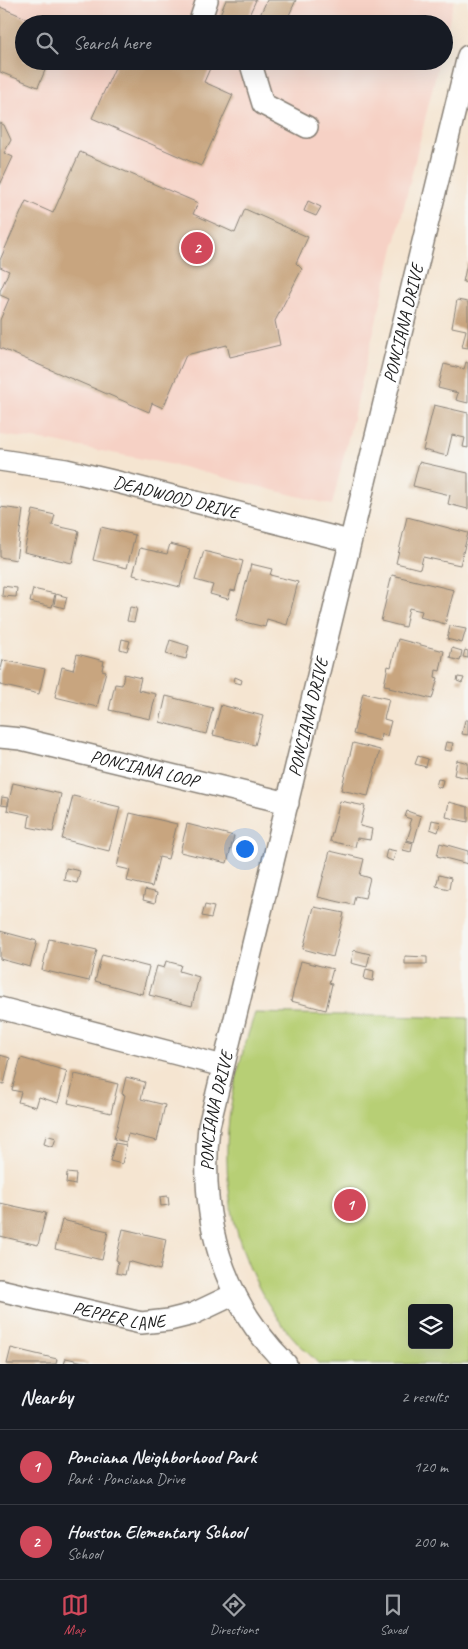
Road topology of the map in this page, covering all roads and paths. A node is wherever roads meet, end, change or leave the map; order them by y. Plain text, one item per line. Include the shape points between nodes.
1 (207, 0) edge
2 (202, 15) edge
3 (468, 56) edge
4 (253, 70) edge
5 (307, 126) dead end
6 (0, 460) edge
7 (350, 541) junction
8 (0, 737) edge
9 (288, 803) junction
10 (0, 1008) edge
11 (223, 1066) junction
12 (0, 1290) edge
13 (235, 1294) junction
14 (286, 1364) edge

1 - 2 street
3 - 7 street, PONCIANA DRIVE
4 - 5 street via 263,104
6 - 7 street, DEADWOOD DRIVE via 75,472
7 - 9 street, PONCIANA DRIVE
8 - 9 street, PONCIANA LOOP via 21,739
9 - 11 street, PONCIANA DRIVE
10 - 11 street
11 - 13 street, PONCIANA DRIVE via 209,1126 205,1173 211,1224
12 - 13 street, PEPPER LANE via 141,1323 193,1314
13 - 14 street, PONCIANA DRIVE via 262,1336

